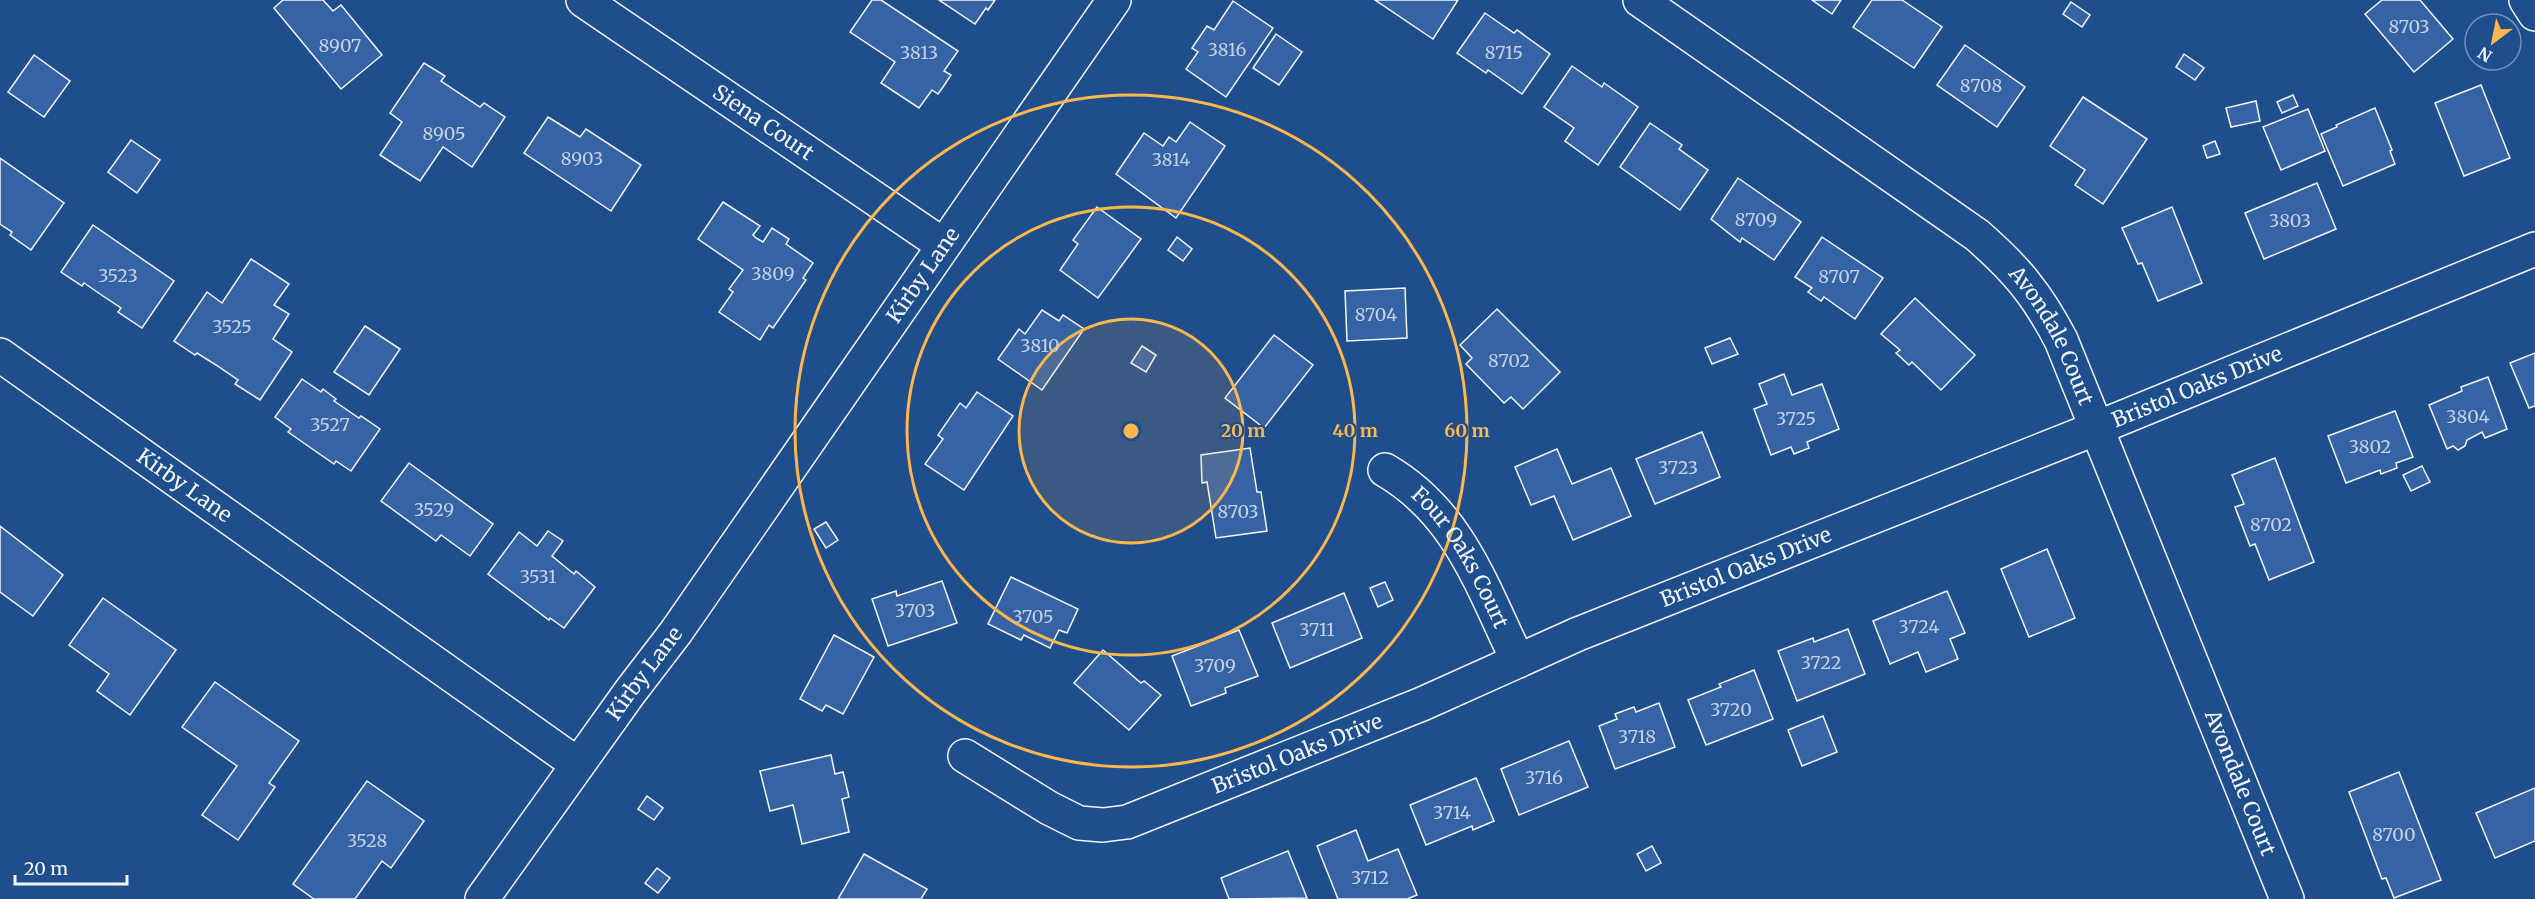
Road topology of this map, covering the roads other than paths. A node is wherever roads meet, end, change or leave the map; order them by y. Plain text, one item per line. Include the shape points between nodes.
1 (583, 0) edge
2 (1114, 0) edge
3 (1640, 0) edge
4 (2526, 0) edge
5 (2535, 14) edge
6 (943, 245) junction
7 (2535, 249) edge
8 (0, 355) edge
9 (2097, 428) junction
10 (1385, 470) dead end
11 (1518, 661) junction
12 (965, 756) dead end
13 (577, 764) junction
14 (482, 899) edge
15 (2287, 899) edge

1 - 6 street, Siena Court
2 - 6 street, Kirby Lane
3 - 9 street, Avondale Court via 1977,235 2006,261 2043,305
4 - 5 street
6 - 13 street, Kirby Lane via 676,632
7 - 9 street, Bristol Oaks Drive
8 - 13 street, Kirby Lane
9 - 11 street, Bristol Oaks Drive
9 - 15 street, Avondale Court
10 - 11 street, Four Oaks Court via 1423,497 1461,543
11 - 12 street, Bristol Oaks Drive via 1422,704 1127,822 1079,823
13 - 14 street

